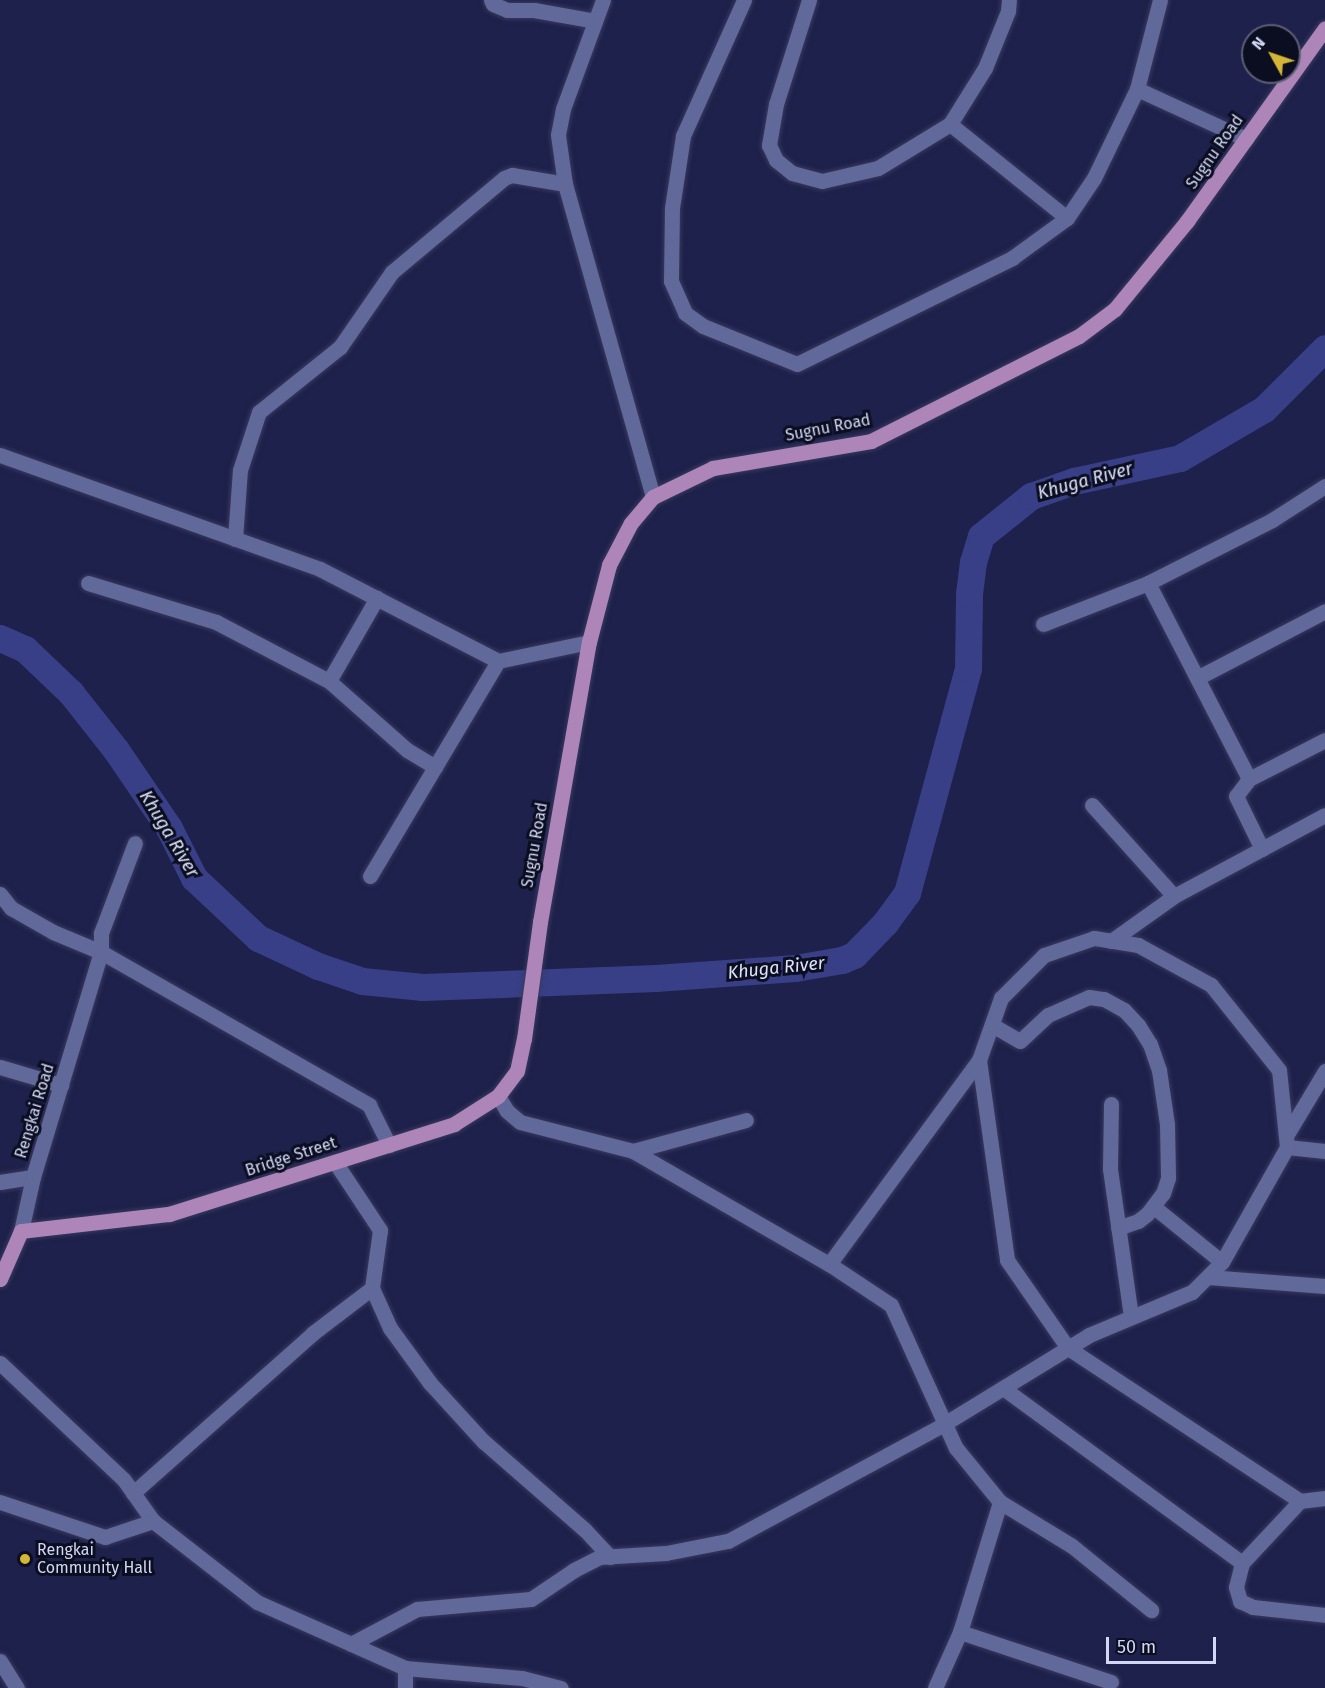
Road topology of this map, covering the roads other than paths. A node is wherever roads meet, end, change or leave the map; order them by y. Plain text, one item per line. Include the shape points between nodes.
1 (491, 0) edge
2 (603, 0) edge
3 (744, 0) edge
4 (809, 0) edge
5 (1009, 0) edge
6 (1160, 0) edge
7 (595, 21) junction
8 (1325, 28) edge
9 (1137, 89) junction
10 (950, 124) junction
11 (1246, 139) junction
12 (565, 184) junction
13 (1066, 218) junction
14 (0, 456) edge
15 (1325, 486) edge
16 (652, 497) junction
17 (235, 539) junction
18 (88, 583) dead end
19 (1148, 583) junction
20 (377, 598) junction
21 (1325, 611) edge
22 (1042, 624) dead end
23 (588, 642) junction
24 (498, 661) junction
25 (1197, 678) junction
26 (329, 681) junction
27 (1325, 740) edge
28 (435, 767) junction
29 (1249, 779) junction
30 (1092, 806) dead end
31 (1325, 815) edge
32 (135, 843) dead end
33 (1262, 849) junction
34 (370, 876) dead end
35 (0, 894) edge
36 (1174, 896) junction
37 (1111, 941) junction
38 (101, 952) junction
39 (992, 1025) junction
40 (524, 1039) joint
41 (979, 1060) junction
42 (0, 1067) edge
43 (1325, 1071) edge
44 (61, 1085) junction
45 (498, 1096) junction
46 (1111, 1104) dead end
47 (746, 1120) dead end
48 (1287, 1141) junction
49 (389, 1144) junction
50 (633, 1151) junction
51 (1325, 1151) edge
52 (335, 1162) junction
53 (33, 1178) junction
54 (0, 1182) edge
55 (1154, 1207) junction
56 (1118, 1228) junction
57 (21, 1231) junction
58 (1222, 1262) junction
59 (830, 1264) junction
60 (1208, 1277) junction
61 (0, 1279) edge
62 (1325, 1286) edge
63 (372, 1288) junction
64 (1131, 1317) junction
65 (1068, 1348) junction
66 (0, 1363) edge
67 (1003, 1388) junction
68 (944, 1424) junction
69 (133, 1493) junction
70 (1325, 1498) edge
71 (1300, 1501) junction
72 (0, 1502) edge
73 (1000, 1502) junction
74 (153, 1521) junction
75 (610, 1557) junction
76 (1242, 1563) junction
77 (1151, 1610) dead end
78 (1325, 1616) edge
79 (960, 1632) junction
80 (351, 1644) junction
81 (0, 1661) edge
82 (405, 1668) junction
83 (1111, 1682) dead end
84 (18, 1688) edge
85 (405, 1688) edge
86 (561, 1688) edge
87 (935, 1688) edge

1 - 7 street via 507,9
2 - 7 street
3 - 13 street via 683,136 672,208 671,281 685,313 703,326 797,364 1012,258
4 - 10 street via 776,104 769,145 776,160 792,173 822,181 878,168
5 - 10 street via 985,68
6 - 9 street
7 - 12 street via 563,109 558,135
8 - 11 main road, Sugnu Road
9 - 11 street
9 - 13 street via 1094,178
10 - 13 street
11 - 16 main road, Sugnu Road via 1187,221 1115,309 1079,336 871,441 713,468
12 - 16 street
12 - 17 street via 512,175 504,178 392,272 340,347 259,412 240,470
14 - 17 street
15 - 19 street via 1272,520
16 - 23 main road, Sugnu Road via 631,523 609,566
17 - 20 street via 320,569
18 - 26 street via 216,622
19 - 22 street
19 - 25 street
20 - 24 street
20 - 26 street
21 - 25 street
23 - 24 street
23 - 40 main road, Sugnu Road
24 - 28 street
25 - 29 street
26 - 28 street via 407,750
27 - 29 street
28 - 34 street
29 - 33 street via 1236,796
30 - 36 street
31 - 33 street
32 - 38 street, Rengkai Road via 101,933
33 - 36 street
35 - 38 street via 11,908
36 - 37 street
37 - 39 street via 1094,938 1044,955 1001,998
37 - 48 street via 1138,945 1211,985 1279,1070
38 - 44 street, Rengkai Road
38 - 49 street via 369,1105
39 - 41 street
39 - 55 street via 1020,1041 1048,1015 1089,998 1104,999 1138,1024 1159,1070 1167,1124 1168,1178
40 - 45 main road, Bridge Street via 517,1071
41 - 59 street
41 - 65 street via 1007,1260
42 - 44 street
43 - 48 street
44 - 53 street, Rengkai Road
45 - 49 main road, Bridge Street via 454,1124
45 - 50 street via 520,1122
46 - 56 street via 1110,1169
47 - 50 street
48 - 51 street
48 - 58 street
49 - 52 main road, Bridge Street
50 - 59 street
52 - 57 main road, Bridge Street via 170,1214
52 - 63 street via 380,1230
53 - 54 street
53 - 57 street, Rengkai Road
55 - 56 street via 1138,1221
55 - 58 street
56 - 64 street
57 - 61 main road, Rengkai Road
58 - 60 street
59 - 68 street via 891,1305
60 - 62 street
60 - 64 street via 1192,1292
63 - 69 street via 313,1333
63 - 75 street via 390,1329 430,1383 483,1441 585,1530
64 - 65 street
65 - 67 street
65 - 71 street
66 - 69 street via 124,1480
67 - 68 street
67 - 76 street
68 - 73 street via 956,1448
68 - 75 street via 728,1541 666,1553
69 - 74 street
70 - 71 street
71 - 76 street
72 - 74 street via 105,1537
73 - 77 street via 1072,1546
73 - 79 street
74 - 80 street via 257,1602
75 - 80 street via 599,1557 574,1570 531,1599 417,1610
76 - 78 street via 1236,1587 1239,1601 1253,1607
79 - 83 street
79 - 87 street
80 - 82 street
81 - 84 street
82 - 85 street
82 - 86 street via 522,1678

